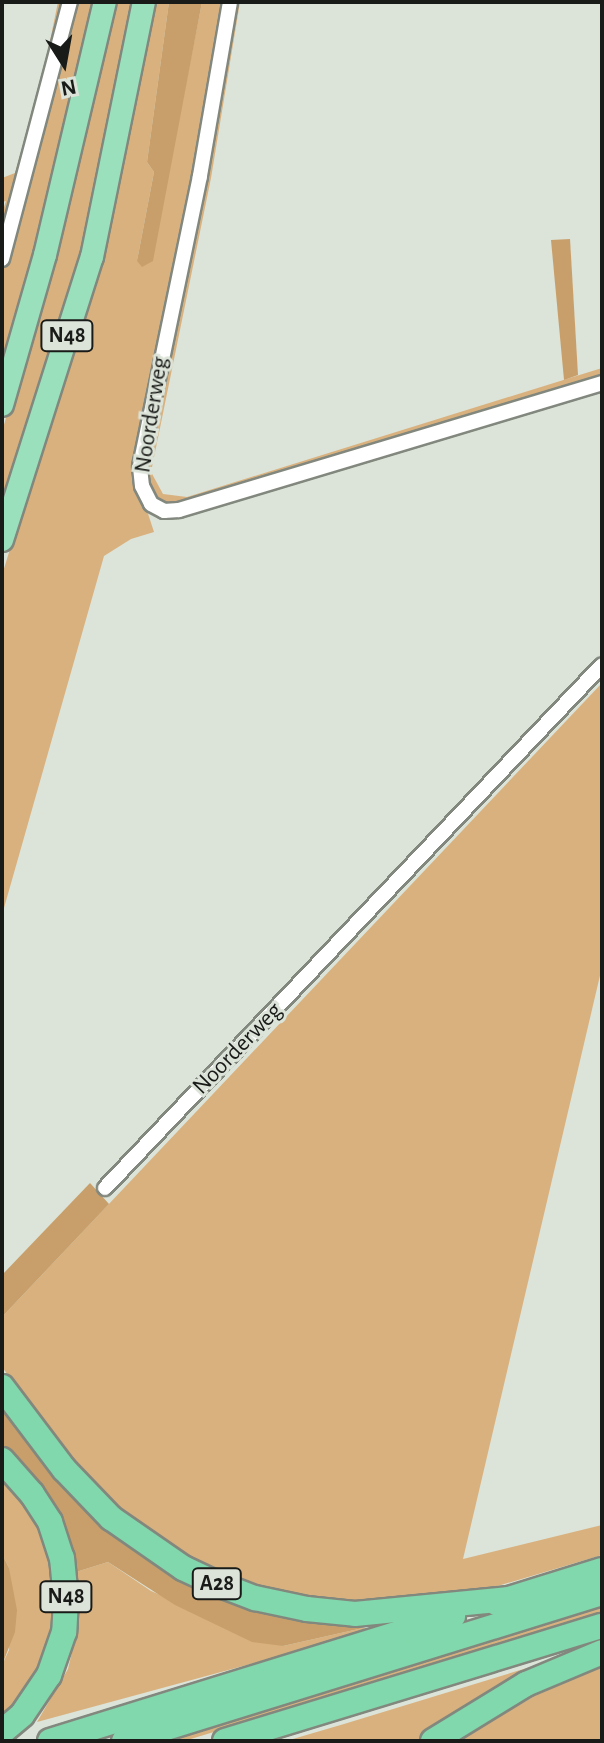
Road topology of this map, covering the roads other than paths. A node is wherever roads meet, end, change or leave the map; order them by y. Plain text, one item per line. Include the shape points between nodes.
1 (70, 2) edge
2 (105, 2) edge
3 (144, 2) edge
4 (230, 2) edge
5 (2, 259) edge
6 (602, 383) edge
7 (2, 405) edge
8 (2, 540) edge
9 (602, 665) edge
10 (105, 1188) dead end
11 (2, 1387) edge
12 (2, 1460) edge
13 (602, 1570) edge
14 (602, 1593) edge
15 (509, 1599) junction
16 (602, 1626) edge
17 (602, 1652) edge
18 (2, 1732) edge
19 (50, 1741) edge
20 (124, 1741) edge
21 (225, 1741) edge
22 (433, 1741) edge

1 - 5 street
2 - 7 highway, N48 via 45,255
3 - 8 highway, N48 via 92,257
4 - 6 street, Noorderweg via 200,176 140,461 151,504 164,511 179,510
9 - 10 street, Noorderweg
11 - 15 highway, A28 via 64,1469 111,1518 183,1568 218,1584 255,1598 355,1614
12 - 18 highway, N48 via 50,1522 62,1558 66,1599 64,1632 49,1675 22,1715
13 - 15 highway, A28
14 - 20 highway
15 - 19 highway, A28
16 - 21 highway
17 - 22 highway via 526,1684

